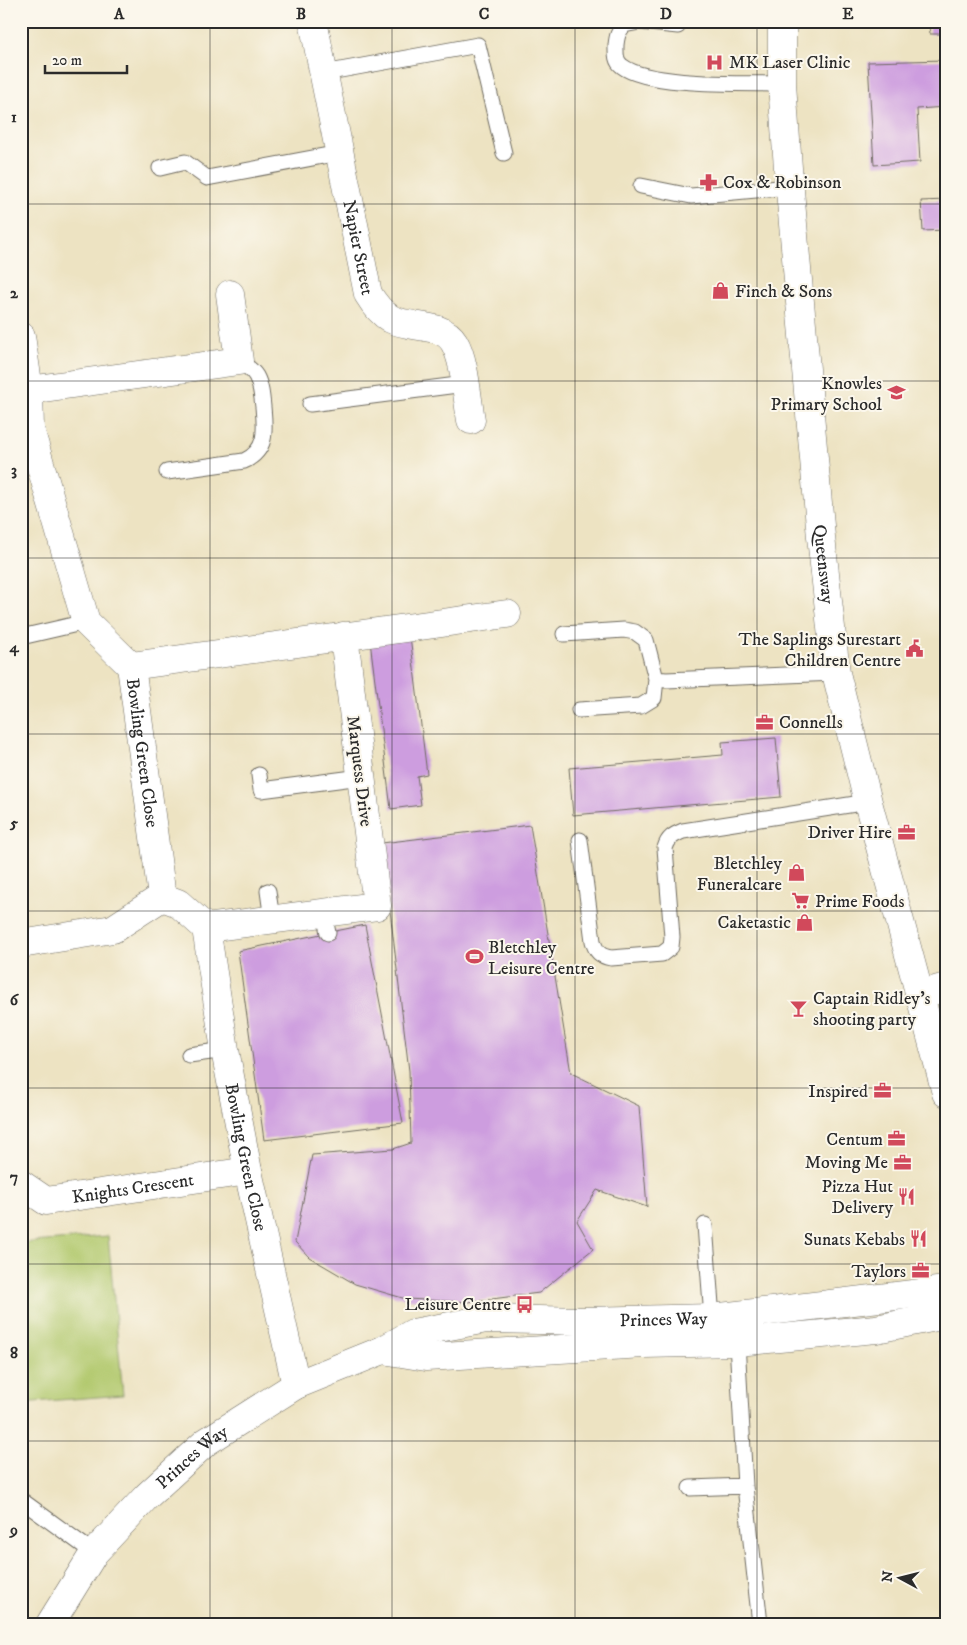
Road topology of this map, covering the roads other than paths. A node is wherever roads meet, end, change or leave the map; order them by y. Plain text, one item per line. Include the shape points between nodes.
1 (313, 21) edge
2 (782, 21) edge
3 (678, 26) dead end
4 (324, 73) junction
5 (782, 84) junction
6 (339, 153) junction
7 (504, 153) dead end
8 (160, 168) dead end
9 (641, 186) dead end
10 (790, 187) junction
11 (230, 294) dead end
12 (21, 336) edge
13 (239, 361) junction
14 (465, 384) junction
15 (30, 390) junction
16 (310, 404) dead end
17 (471, 420) dead end
18 (26, 429) edge
19 (167, 472) dead end
20 (507, 614) dead end
21 (86, 622) junction
22 (564, 634) dead end
23 (344, 636) junction
24 (21, 638) edge
25 (131, 666) junction
26 (836, 673) junction
27 (656, 678) junction
28 (579, 710) dead end
29 (259, 775) dead end
30 (361, 777) junction
31 (868, 802) junction
32 (580, 840) dead end
33 (268, 890) dead end
34 (170, 900) junction
35 (272, 920) junction
36 (206, 928) junction
37 (21, 944) edge
38 (946, 987) edge
39 (919, 995) junction
40 (225, 1050) junction
41 (189, 1055) dead end
42 (946, 1094) edge
43 (248, 1171) junction
44 (21, 1184) edge
45 (705, 1225) dead end
46 (946, 1290) edge
47 (946, 1315) edge
48 (712, 1318) junction
49 (738, 1342) junction
50 (384, 1350) junction
51 (296, 1385) junction
52 (745, 1486) junction
53 (690, 1488) dead end
54 (21, 1500) edge
55 (94, 1553) junction
56 (50, 1624) edge
57 (760, 1624) edge

1 - 4 street, Napier Street
2 - 5 street, Queensway
3 - 5 lane via 639,22 624,24 617,32 616,59 636,73 668,81
4 - 6 street, Napier Street
4 - 7 lane via 478,45
5 - 10 street, Queensway
6 - 8 lane via 207,178 185,162
6 - 14 street, Napier Street via 368,294 392,319 446,333 460,354
9 - 10 lane via 691,196
10 - 26 street, Queensway
11 - 13 street
12 - 15 street, Bowling Green Close
13 - 15 street
13 - 19 lane via 252,371 260,385 265,432 258,451 244,460
14 - 16 lane
14 - 17 street, Napier Street
15 - 18 street, Bowling Green Close
18 - 21 street, Bowling Green Close
20 - 23 street
21 - 24 lane
21 - 25 street, Bowling Green Close
22 - 27 lane via 635,632 646,640
23 - 25 street
23 - 30 street, Marquess Drive
25 - 34 street, Bowling Green Close
26 - 27 lane
26 - 31 street, Queensway
27 - 28 lane via 654,698 641,706
29 - 30 lane via 261,790
30 - 35 street, Marquess Drive via 377,906 326,923
31 - 32 lane via 674,834 665,848 672,937 671,946 662,954 611,958 596,951 592,941
31 - 39 street, Queensway
33 - 35 lane
34 - 36 street
34 - 37 street via 113,929
35 - 36 street
36 - 40 street, Bowling Green Close
38 - 39 street
39 - 42 street, Queensway
40 - 41 lane
40 - 43 street, Bowling Green Close
43 - 44 street, Knights Crescent via 46,1200
43 - 51 street, Bowling Green Close
45 - 48 lane
46 - 48 street, Princes Way
47 - 49 street, Princes Way via 876,1328
48 - 50 street, Princes Way via 486,1319 413,1333
49 - 50 street, Princes Way via 644,1344 426,1357
49 - 52 lane
50 - 51 street, Princes Way
51 - 55 street, Princes Way via 206,1442 147,1496
52 - 53 lane
52 - 57 lane
54 - 55 lane
55 - 56 street, Princes Way

